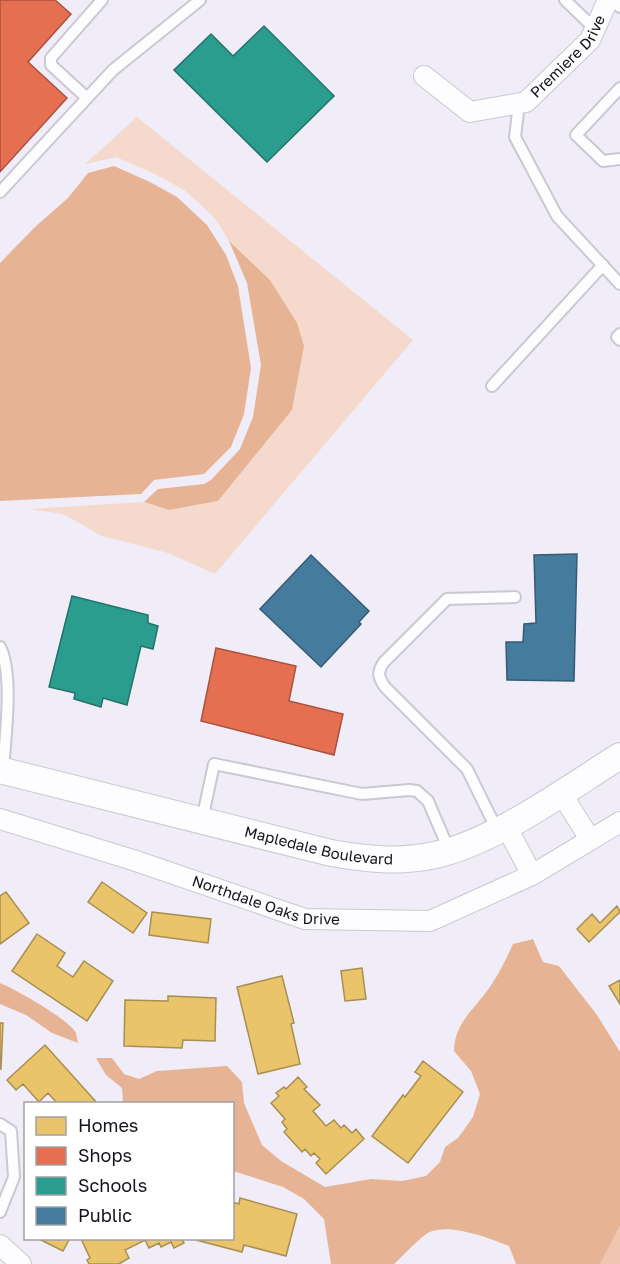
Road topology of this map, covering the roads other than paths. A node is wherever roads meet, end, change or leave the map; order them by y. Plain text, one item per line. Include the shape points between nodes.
1 (102, 0) edge
2 (200, 0) edge
3 (565, 0) edge
4 (608, 0) edge
5 (613, 0) edge
6 (620, 7) edge
7 (595, 29) junction
8 (424, 76) dead end
9 (620, 88) edge
10 (87, 99) junction
11 (519, 104) junction
12 (620, 159) edge
13 (0, 192) edge
14 (603, 265) junction
15 (620, 284) edge
16 (620, 334) edge
17 (620, 340) edge
18 (492, 386) dead end
19 (515, 597) dead end
20 (0, 647) edge
21 (3, 707) edge
22 (620, 756) edge
23 (1, 774) edge
24 (561, 793) junction
25 (0, 819) edge
26 (202, 820) junction
27 (620, 822) edge
28 (501, 828) junction
29 (591, 839) junction
30 (449, 850) junction
31 (532, 875) junction
32 (0, 1124) edge
33 (0, 1212) edge
34 (0, 1245) edge
35 (21, 1264) edge

1 - 10 lane via 51,58 51,65
2 - 10 lane via 113,70
3 - 7 lane
4 - 7 street, Premiere Drive
5 - 6 lane
7 - 11 street, Premiere Drive via 590,40 526,102
8 - 11 street, Premiere Drive via 470,112
9 - 12 lane via 576,135 603,161
10 - 13 lane
11 - 14 lane via 515,137 535,176 556,216
14 - 15 lane
14 - 18 lane
16 - 17 lane
19 - 28 lane via 447,599 384,662 378,673 385,687 467,769
20 - 21 lane via 7,682
21 - 23 lane
22 - 24 street, Mapledale Boulevard
23 - 26 street, Mapledale Boulevard
24 - 28 street, Mapledale Boulevard
24 - 29 street
25 - 31 street, Northdale Oaks Drive via 305,919 430,921
26 - 30 street, Mapledale Boulevard via 370,860 435,855
26 - 30 lane via 214,764 362,794 417,791 428,801
27 - 29 street, Northdale Oaks Drive
28 - 30 street, Mapledale Boulevard
28 - 31 street
29 - 31 street, Northdale Oaks Drive
32 - 33 lane via 11,1131 14,1177
34 - 35 street

